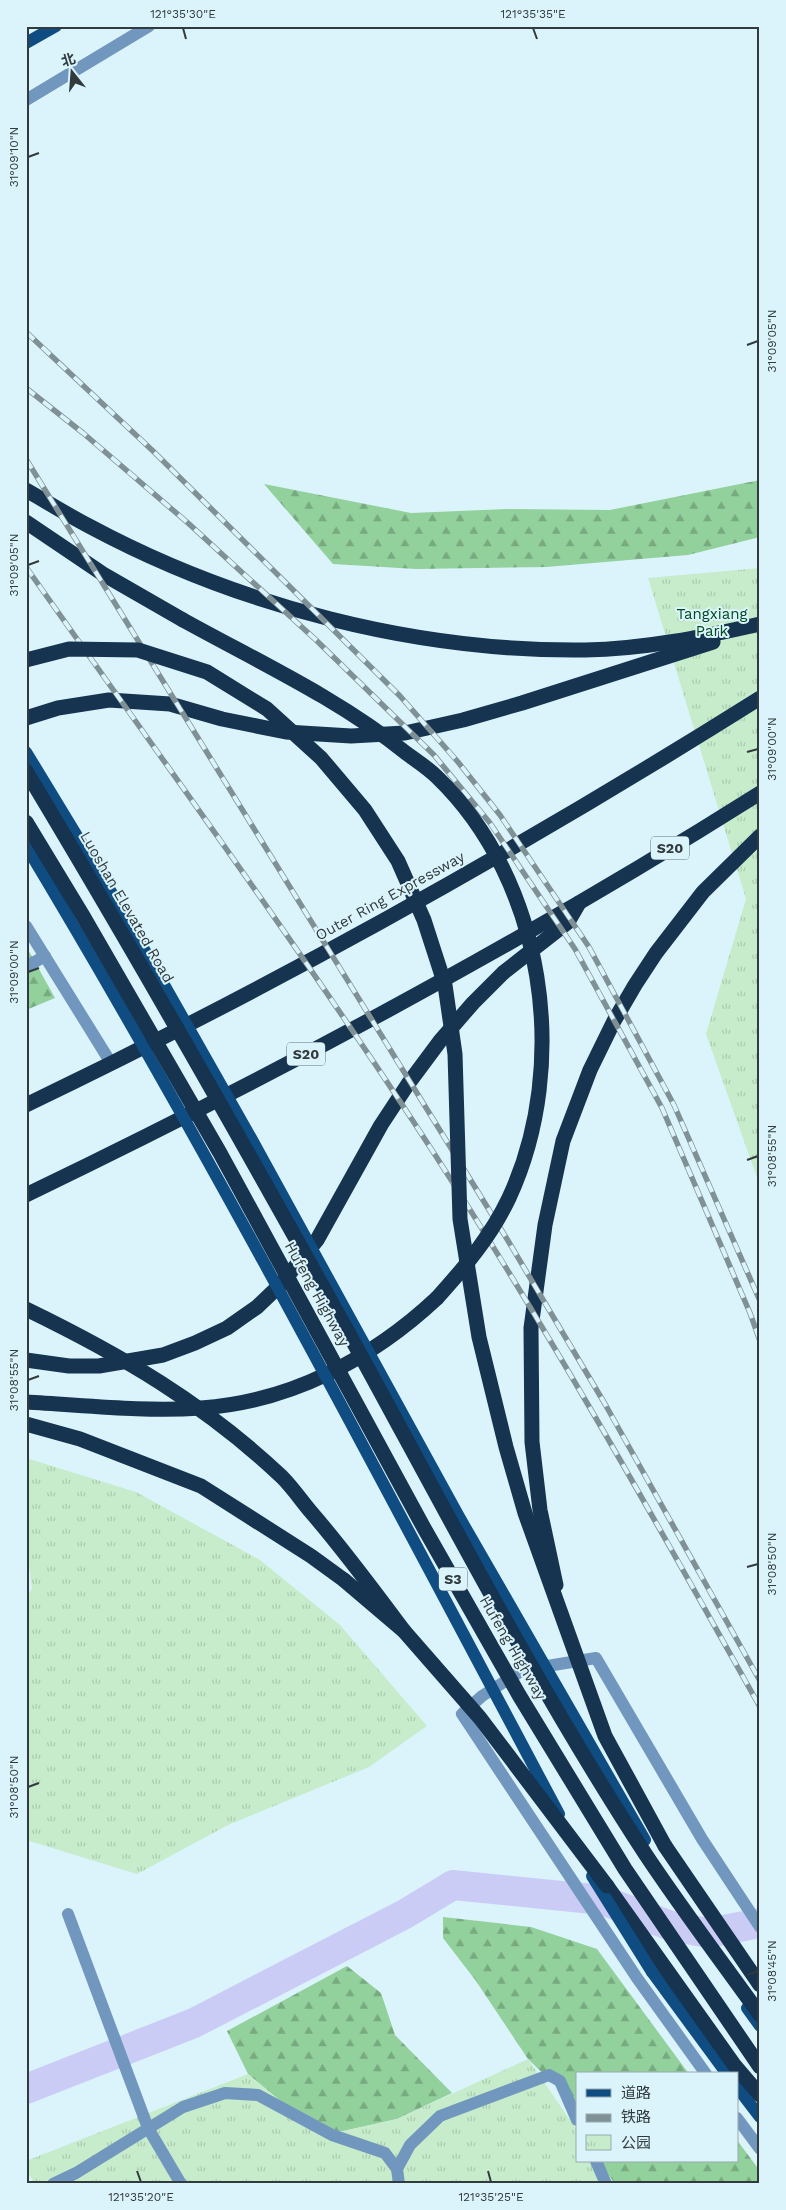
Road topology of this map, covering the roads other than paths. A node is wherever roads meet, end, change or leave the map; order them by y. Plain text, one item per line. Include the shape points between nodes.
1 (56, 26) edge
2 (149, 26) edge
3 (26, 43) edge
4 (26, 100) edge
5 (26, 490) edge
6 (26, 522) edge
7 (760, 625) edge
8 (26, 660) edge
9 (760, 698) edge
10 (26, 718) edge
11 (26, 752) edge
12 (26, 771) edge
13 (760, 793) edge
14 (26, 822) edge
15 (760, 836) edge
16 (26, 846) edge
17 (580, 901) junction
18 (26, 926) edge
19 (45, 956) junction
20 (26, 967) edge
21 (196, 1062) joint
22 (111, 1063) junction
23 (26, 1105) edge
24 (26, 1195) edge
25 (26, 1309) edge
26 (26, 1360) edge
27 (26, 1402) edge
28 (26, 1424) edge
29 (565, 1625) junction
30 (404, 1632) junction
31 (68, 1914) dead end
32 (760, 1927) edge
33 (760, 1985) edge
34 (760, 2015) edge
35 (760, 2026) edge
36 (760, 2066) edge
37 (705, 2072) edge
38 (726, 2072) edge
39 (738, 2088) edge
40 (760, 2095) edge
41 (760, 2117) edge
42 (576, 2118) edge
43 (738, 2119) edge
44 (148, 2128) junction
45 (760, 2149) edge
46 (596, 2162) edge
47 (397, 2169) junction
48 (54, 2184) edge
49 (181, 2184) edge
50 (399, 2184) edge
51 (606, 2184) edge

1 - 3 main road
2 - 4 street
5 - 7 highway via 157,559 234,589 359,626 492,646 586,650 679,640
6 - 27 highway, bridge via 103,574 353,716 388,738 437,777 471,816 499,860 520,910 536,968 542,1011 542,1065 534,1118 525,1158 505,1206 490,1234 467,1265 412,1321 332,1372 298,1386 231,1404 178,1408
7 - 10 highway via 572,688 463,720 405,732 351,736 286,732 170,704 110,700 58,708
8 - 29 highway, bridge via 69,649 138,650 207,672 267,709 321,758 366,810 398,861 424,920 445,985 455,1054 460,1219 479,1337 525,1513
9 - 22 highway, Outer Ring Expressway via 446,885 320,955
11 - 35 main road, bridge via 256,1146 458,1515 615,1790 733,1988
12 - 21 highway, Luoshan Elevated Road, bridge
13 - 17 highway, S20
14 - 36 highway, Hufeng Highway / S3, bridge via 224,1162 519,1695 626,1869
15 - 29 highway, bridge via 731,863 656,953 614,1021 590,1070 563,1141 545,1225 531,1328 532,1442 539,1500
16 - 38 main road, bridge via 318,1360 591,1875 652,1972
17 - 24 highway, S20 via 342,1035
17 - 26 highway via 568,922 503,974 440,1041 381,1125 317,1240 257,1307 227,1328 163,1355 99,1366
18 - 19 street
19 - 20 street
19 - 22 street
21 - 34 highway, Hufeng Highway / S3, bridge via 541,1682 646,1855
22 - 23 highway, Outer Ring Expressway
25 - 30 highway, bridge via 142,1370 217,1420 283,1478 339,1544
28 - 30 highway, bridge via 80,1439 200,1486 311,1556
29 - 33 highway, bridge via 605,1736 665,1846
30 - 40 highway, bridge via 480,1718 607,1886 735,2066
31 - 44 street
32 - 37 street via 702,1839 596,1658 523,1670 482,1696 462,1714 637,1978
39 - 41 main road
42 - 47 street via 560,2081 549,2075 440,2116 410,2145
43 - 45 street
44 - 47 street via 183,2107 225,2093 258,2095 332,2135 385,2153
44 - 48 street
44 - 49 street
46 - 51 street
47 - 50 street

